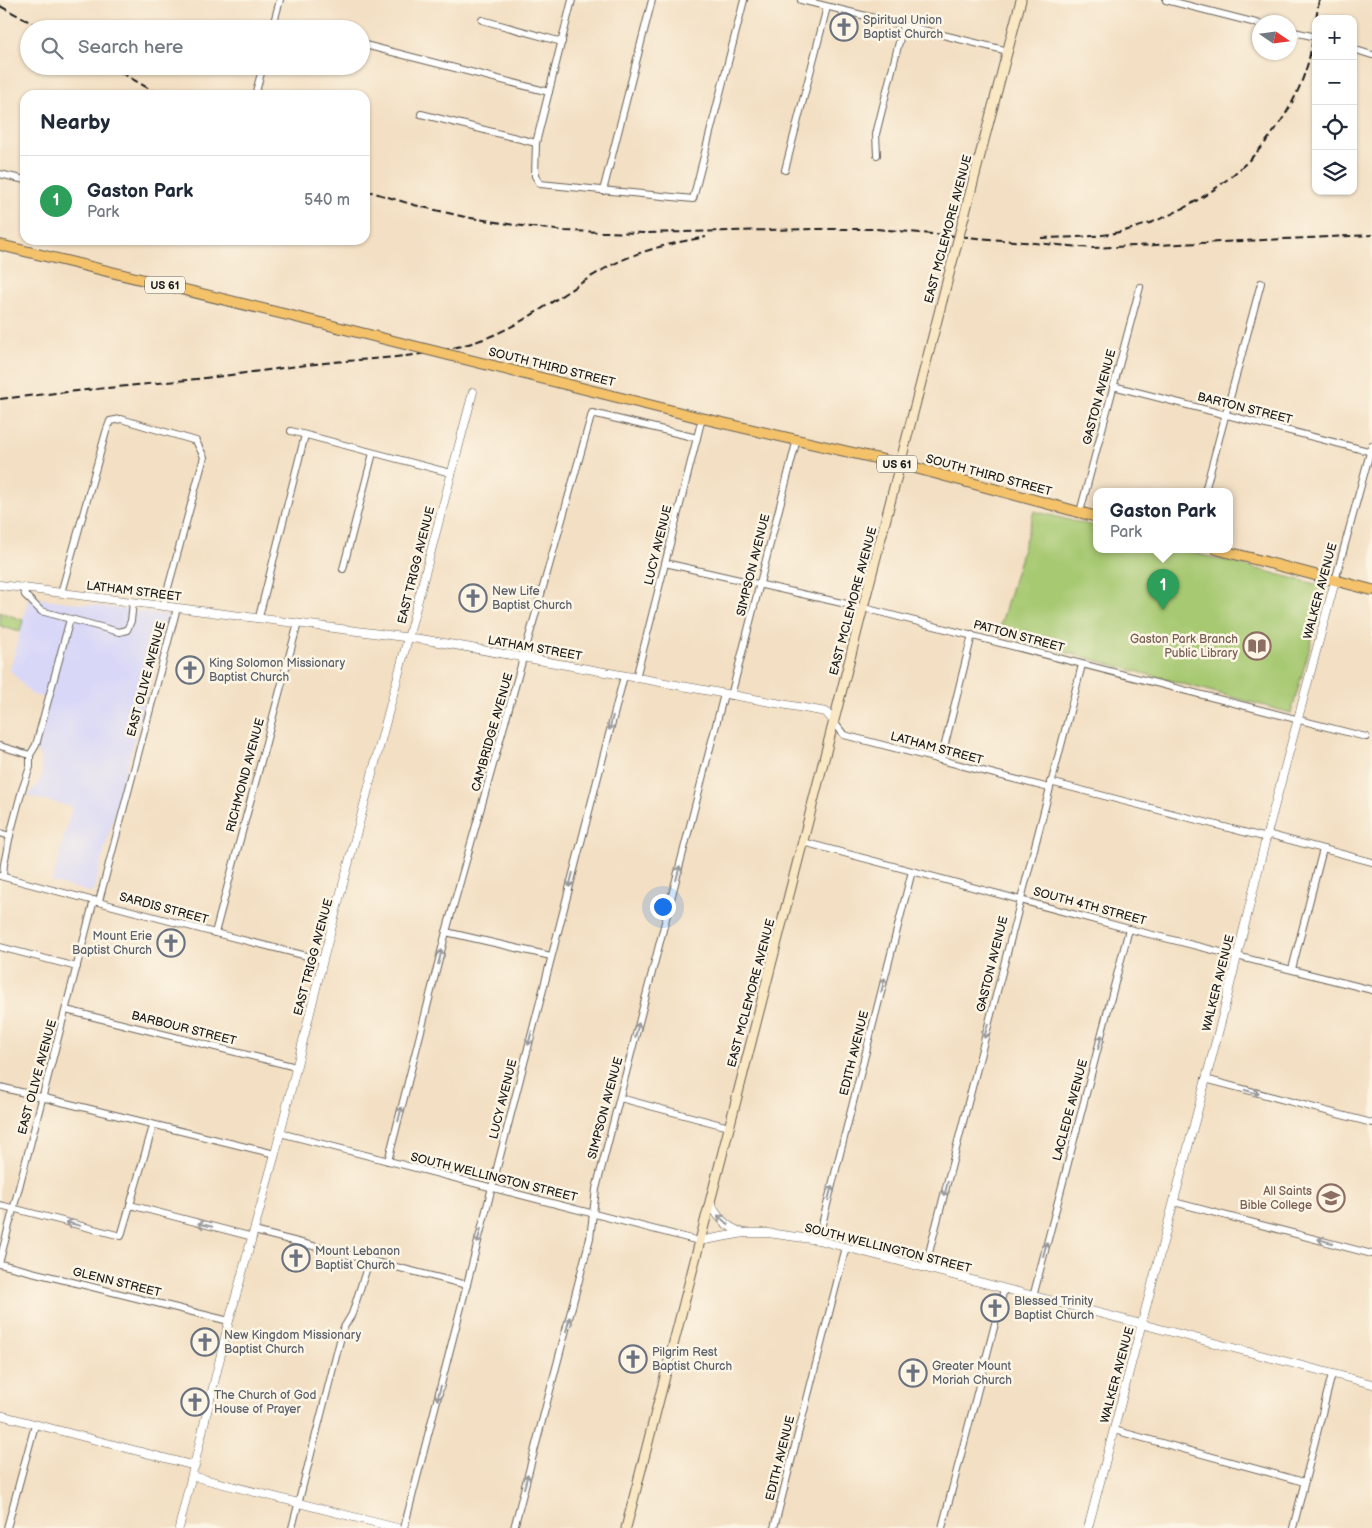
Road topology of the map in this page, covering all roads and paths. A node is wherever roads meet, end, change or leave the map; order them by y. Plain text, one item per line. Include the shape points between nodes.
1 (280, 0) edge
2 (572, 0) edge
3 (652, 0) edge
4 (744, 0) edge
5 (801, 0) edge
6 (1020, 0) edge
7 (1166, 0) edge
8 (826, 7) junction
9 (274, 20) edge
10 (482, 20) dead end
11 (1252, 22) edge
12 (903, 26) junction
13 (1297, 33) edge
14 (1312, 36) edge
15 (562, 42) junction
16 (370, 46) edge
17 (1357, 50) edge
18 (1008, 51) junction
19 (1372, 55) edge
20 (260, 75) edge
21 (256, 90) edge
22 (549, 92) junction
23 (421, 114) dead end
24 (536, 142) junction
25 (877, 154) dead end
26 (785, 170) dead end
27 (0, 174) edge
28 (20, 179) edge
29 (603, 191) junction
30 (0, 245) edge
31 (1261, 283) dead end
32 (1140, 287) dead end
33 (1113, 386) junction
34 (472, 392) dead end
35 (1225, 414) junction
36 (699, 417) junction
37 (291, 431) dead end
38 (305, 435) junction
39 (697, 438) junction
40 (797, 439) junction
41 (1371, 449) edge
42 (374, 453) junction
43 (901, 464) junction
44 (451, 473) junction
45 (1206, 488) edge
46 (1080, 512) junction
47 (1093, 516) edge
48 (1231, 553) edge
49 (665, 562) junction
50 (343, 570) dead end
51 (1335, 580) junction
52 (760, 584) junction
53 (0, 585) edge
54 (23, 588) junction
55 (1372, 590) edge
56 (61, 593) junction
57 (133, 602) junction
58 (163, 606) junction
59 (177, 608) junction
60 (864, 608) junction
61 (259, 617) junction
62 (70, 619) junction
63 (298, 623) junction
64 (972, 635) junction
65 (408, 638) junction
66 (524, 658) junction
67 (1082, 665) junction
68 (624, 676) junction
69 (636, 678) junction
70 (728, 695) junction
71 (1298, 719) junction
72 (834, 722) junction
73 (1366, 737) dead end
74 (0, 746) edge
75 (30, 755) junction
76 (940, 760) junction
77 (1050, 785) junction
78 (0, 833) edge
79 (10, 836) junction
80 (1267, 836) junction
81 (803, 842) junction
82 (1323, 849) junction
83 (1372, 862) edge
84 (912, 871) junction
85 (2, 876) edge
86 (1020, 899) junction
87 (96, 901) junction
88 (1129, 929) junction
89 (446, 932) junction
90 (214, 933) junction
91 (0, 947) edge
92 (1237, 955) junction
93 (551, 956) junction
94 (324, 960) junction
95 (77, 967) junction
96 (1292, 969) junction
97 (1372, 990) edge
98 (66, 1010) junction
99 (296, 1068) junction
100 (1205, 1079) junction
101 (0, 1088) edge
102 (620, 1098) junction
103 (43, 1099) junction
104 (1372, 1123) edge
105 (153, 1126) junction
106 (729, 1126) junction
107 (280, 1133) junction
108 (275, 1154) junction
109 (388, 1161) junction
110 (491, 1189) junction
111 (710, 1201) junction
112 (1174, 1202) junction
113 (0, 1205) edge
114 (130, 1205) junction
115 (13, 1209) junction
116 (594, 1214) junction
117 (744, 1233) junction
118 (254, 1234) junction
119 (818, 1240) junction
120 (699, 1242) junction
121 (846, 1247) junction
122 (1372, 1254) edge
123 (0, 1260) edge
124 (370, 1261) junction
125 (0, 1264) edge
126 (925, 1268) junction
127 (467, 1286) junction
128 (1004, 1289) junction
129 (1033, 1297) junction
130 (229, 1321) junction
131 (1142, 1325) junction
132 (1332, 1374) junction
133 (1372, 1384) edge
134 (0, 1415) edge
135 (35, 1425) junction
136 (1114, 1430) junction
137 (195, 1466) junction
138 (192, 1476) junction
139 (1304, 1482) junction
140 (298, 1504) junction
141 (7, 1528) edge
142 (179, 1528) edge
143 (292, 1528) edge
144 (397, 1528) edge
145 (404, 1528) edge
146 (514, 1528) edge
147 (626, 1528) edge
148 (774, 1528) edge
149 (942, 1528) edge
150 (1088, 1528) edge
151 (1293, 1528) edge

1 - 9 street
2 - 15 street
3 - 29 street
4 - 29 street via 693,199
5 - 8 street
6 - 18 main road, EAST MCLEMORE AVENUE
7 - 11 street
8 - 12 street
8 - 26 street
10 - 15 street
12 - 18 street
12 - 25 street via 876,134
13 - 14 street
15 - 22 street
16 - 22 street
17 - 19 street
18 - 43 main road, EAST MCLEMORE AVENUE, bridge
20 - 21 street
22 - 24 street
23 - 24 street
24 - 29 street via 536,176 540,184
27 - 28 street
30 - 36 main road, SOUTH THIRD STREET / US 61, bridge
31 - 35 street
32 - 33 street, GASTON AVENUE
33 - 35 street, BARTON STREET
33 - 46 street, GASTON AVENUE
34 - 44 street, EAST TRIGG AVENUE
35 - 41 street, BARTON STREET
35 - 45 street
36 - 39 street, LUCY AVENUE
36 - 40 main road, SOUTH THIRD STREET / US 61
37 - 38 street
38 - 42 street
38 - 61 street
39 - 49 street, LUCY AVENUE
39 - 66 street, CAMBRIDGE AVENUE via 592,413
40 - 43 main road, SOUTH THIRD STREET / US 61
40 - 52 street, SIMPSON AVENUE
41 - 51 street, WALKER AVENUE
42 - 44 street
42 - 50 street
43 - 46 main road, SOUTH THIRD STREET / US 61
43 - 60 main road, EAST MCLEMORE AVENUE
44 - 65 street, EAST TRIGG AVENUE
46 - 47 main road, SOUTH THIRD STREET / US 61
48 - 51 main road
49 - 52 street, PATTON STREET
49 - 69 street, LUCY AVENUE
51 - 55 main road
51 - 71 street, WALKER AVENUE
52 - 60 street, PATTON STREET
52 - 70 street, SIMPSON AVENUE
53 - 54 street, LATHAM STREET
54 - 56 street, LATHAM STREET
54 - 62 street via 25,595 41,611
56 - 57 street, LATHAM STREET
56 - 58 street, EAST OLIVE AVENUE via 110,421 121,419 196,441 204,457
57 - 58 street, LATHAM STREET
57 - 62 street via 130,626 124,632
58 - 59 street, LATHAM STREET
59 - 61 street, LATHAM STREET
59 - 87 street, EAST OLIVE AVENUE
60 - 64 street, PATTON STREET
60 - 72 main road, EAST MCLEMORE AVENUE
61 - 63 street, LATHAM STREET
62 - 75 street via 36,745
63 - 65 street, LATHAM STREET
63 - 90 street, RICHMOND AVENUE
64 - 67 street, PATTON STREET
64 - 76 street
65 - 66 street, LATHAM STREET
65 - 94 street, EAST TRIGG AVENUE
66 - 68 street, LATHAM STREET
66 - 89 street, CAMBRIDGE AVENUE
67 - 71 street, PATTON STREET
67 - 77 street, GASTON AVENUE
68 - 69 street, LATHAM STREET
68 -> 93 street, LUCY AVENUE
69 - 70 street, LATHAM STREET
70 - 72 street, LATHAM STREET via 826,712
102 -> 70 street, SIMPSON AVENUE
71 - 73 street, PATTON STREET
71 - 80 street, WALKER AVENUE
72 - 76 street, LATHAM STREET via 844,735
72 - 81 main road, EAST MCLEMORE AVENUE
74 - 75 street
75 - 79 street via 30,767
76 - 77 street, LATHAM STREET
77 - 80 street, LATHAM STREET
77 - 86 street, GASTON AVENUE
78 - 79 street
79 - 85 street
80 - 82 street, LATHAM STREET
80 - 92 street, WALKER AVENUE
81 - 84 street, SOUTH 4TH STREET
81 - 106 main road, EAST MCLEMORE AVENUE
82 - 83 street, LATHAM STREET
82 - 96 street
84 - 86 street, SOUTH 4TH STREET
119 -> 84 street, EDITH AVENUE
85 - 87 street, SARDIS STREET
86 - 88 street, SOUTH 4TH STREET
86 -> 126 street, GASTON AVENUE
87 - 90 street, SARDIS STREET
87 - 95 street, EAST OLIVE AVENUE
88 - 92 street, SOUTH 4TH STREET
129 -> 88 street, LACLEDE AVENUE
89 - 93 street
109 -> 89 street, CAMBRIDGE AVENUE
90 - 94 street, SARDIS STREET
91 - 95 street
92 - 96 street, SOUTH 4TH STREET
92 - 100 street, WALKER AVENUE
93 -> 110 street, LUCY AVENUE
94 - 99 street, EAST TRIGG AVENUE
95 - 98 street, EAST OLIVE AVENUE
96 - 97 street, SOUTH 4TH STREET
98 - 99 street, BARBOUR STREET
98 - 103 street, EAST OLIVE AVENUE
99 - 107 street, EAST TRIGG AVENUE
100 -> 104 street
100 - 112 street, WALKER AVENUE
101 - 103 street
102 - 106 street
102 - 116 street, SIMPSON AVENUE via 596,1189
103 - 105 street
103 - 115 street, EAST OLIVE AVENUE
105 - 108 street
105 - 114 street
106 - 111 main road, EAST MCLEMORE AVENUE
107 - 108 street, EAST TRIGG AVENUE
107 - 109 street, SOUTH WELLINGTON STREET
108 - 118 street, EAST TRIGG AVENUE
109 - 110 street, SOUTH WELLINGTON STREET
110 - 116 street, SOUTH WELLINGTON STREET
110 -> 127 street, LUCY AVENUE
117 -> 111 street via 723,1221 714,1212
111 - 120 main road, EAST MCLEMORE AVENUE
122 -> 112 street
112 - 131 street, WALKER AVENUE
113 - 115 street
114 -> 115 street via 120,1236
118 -> 114 street
115 - 123 street, EAST OLIVE AVENUE
116 - 120 street, SOUTH WELLINGTON STREET
146 -> 116 street, SIMPSON AVENUE
117 - 119 street, SOUTH WELLINGTON STREET
117 - 120 street, SOUTH WELLINGTON STREET
118 - 124 street
118 - 130 street, EAST TRIGG AVENUE
119 - 121 street, SOUTH WELLINGTON STREET
120 - 147 main road, EAST MCLEMORE AVENUE
121 - 126 street, SOUTH WELLINGTON STREET
121 - 148 street, EDITH AVENUE
124 - 127 street
124 - 140 street via 352,1314 343,1329
125 - 130 street, GLENN STREET
126 - 128 street, SOUTH WELLINGTON STREET
127 -> 145 street, LUCY AVENUE
128 - 129 street, SOUTH WELLINGTON STREET
128 - 149 street
129 - 131 street, SOUTH WELLINGTON STREET
130 - 137 street, EAST TRIGG AVENUE
131 - 132 street, SOUTH WELLINGTON STREET
131 - 136 street, WALKER AVENUE
132 - 133 street, SOUTH WELLINGTON STREET
132 - 139 street
134 - 135 street
135 - 137 street
135 - 141 street
136 - 139 street
136 - 150 street, WALKER AVENUE
137 - 138 street, EAST TRIGG AVENUE
138 - 140 street
138 - 142 street, EAST TRIGG AVENUE
139 - 151 street
140 - 143 street
140 - 144 street

